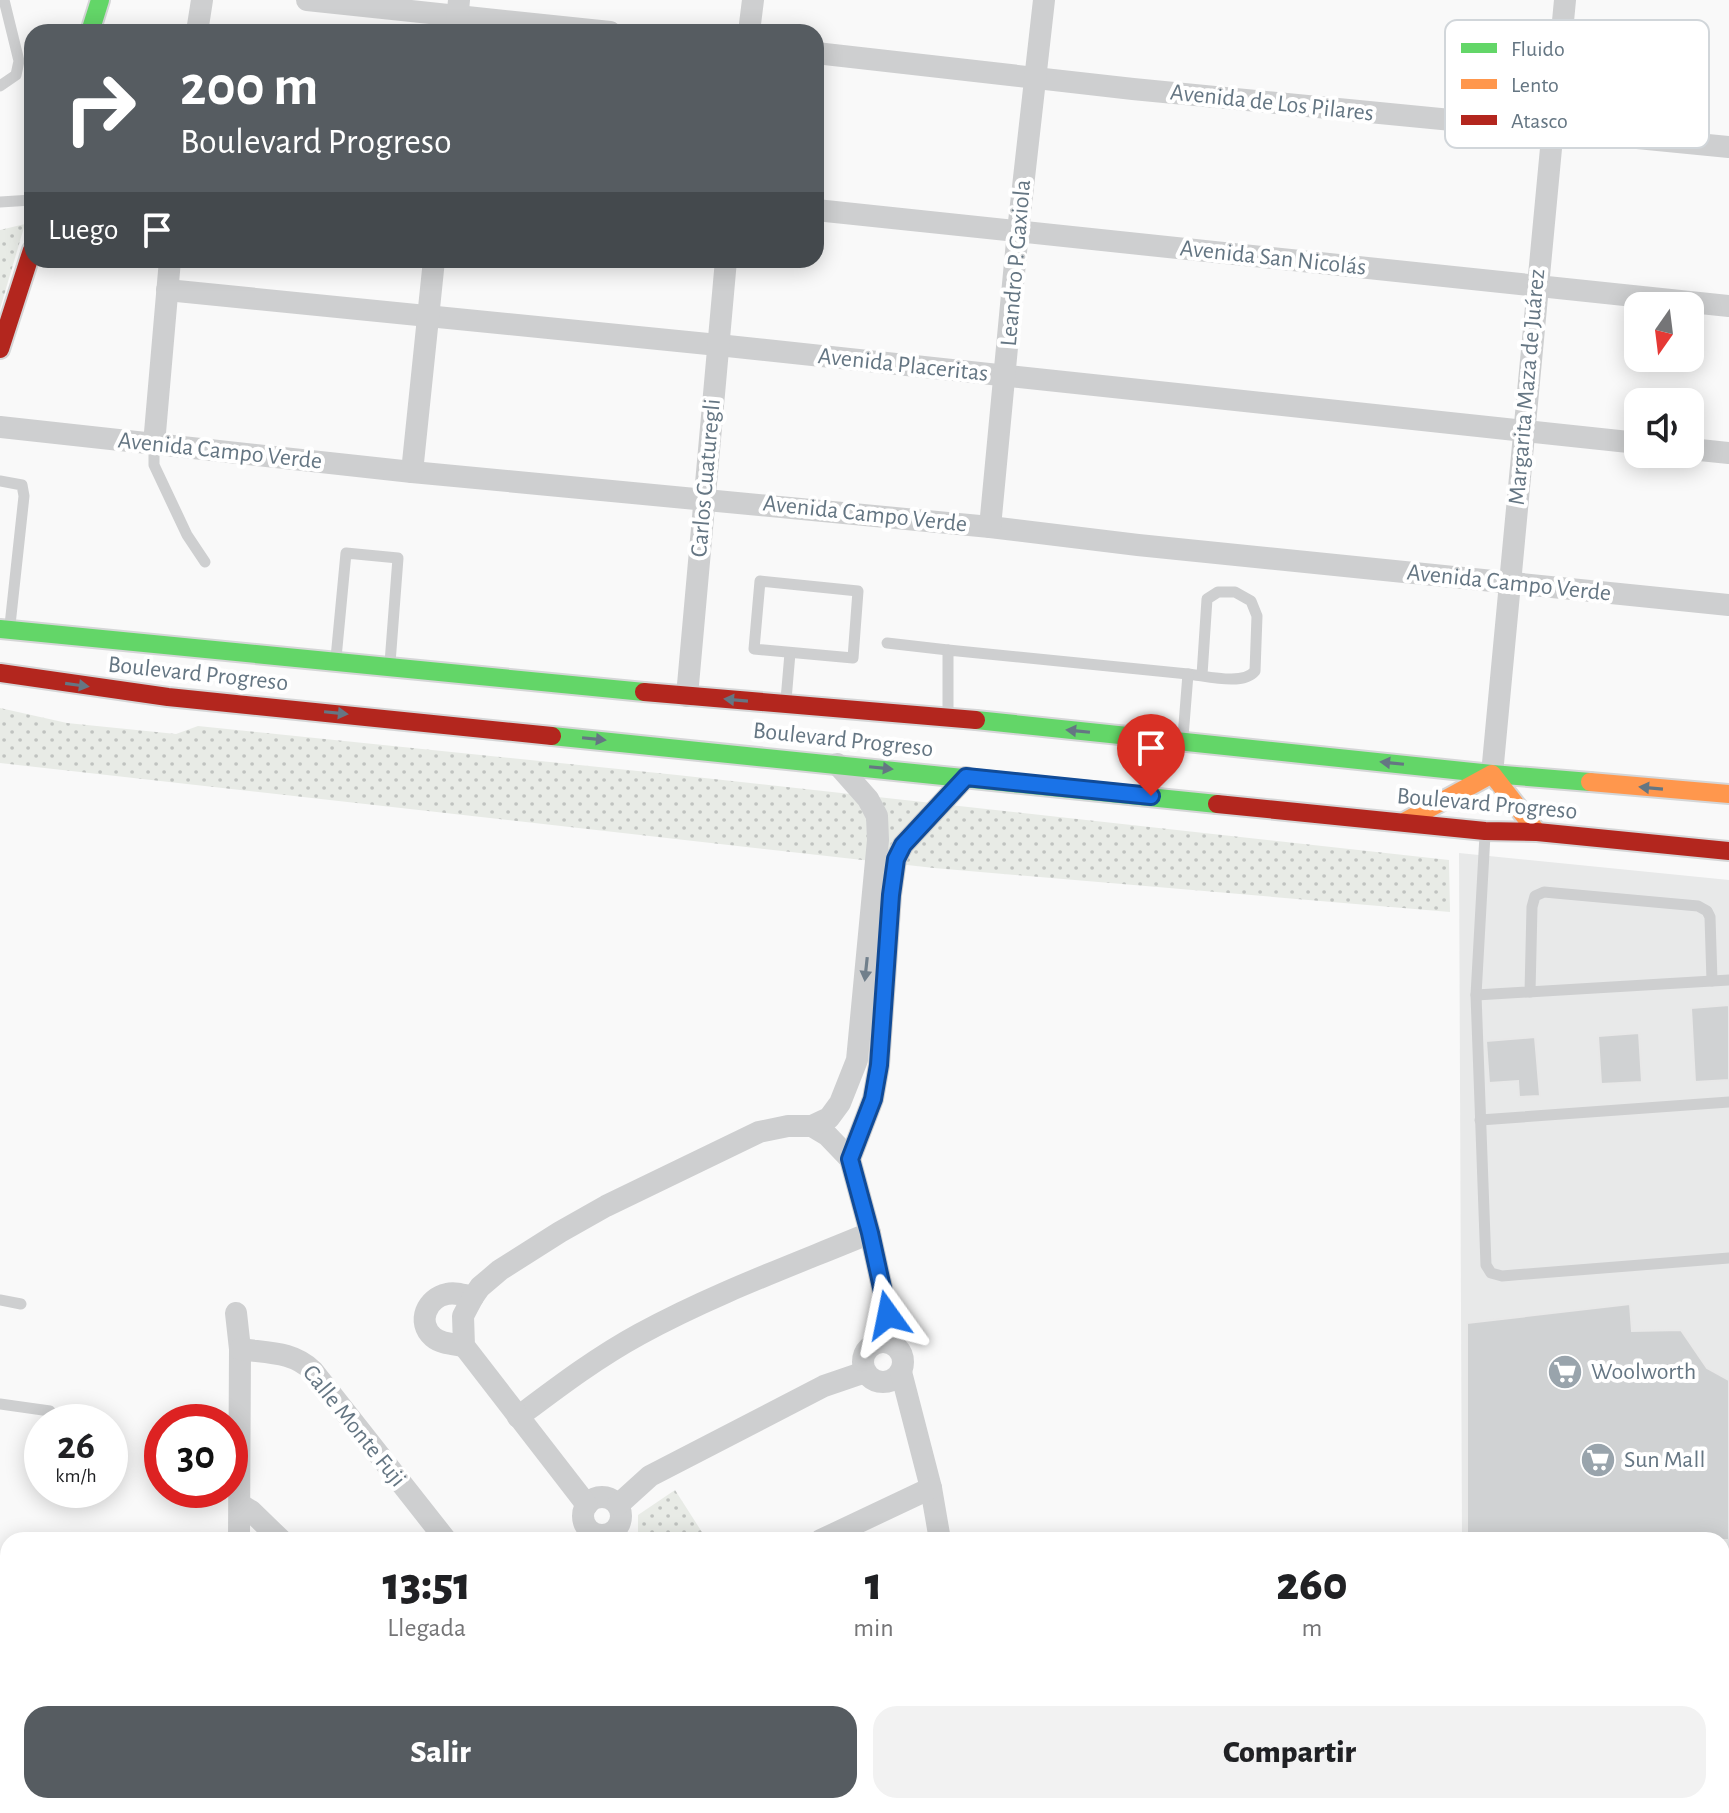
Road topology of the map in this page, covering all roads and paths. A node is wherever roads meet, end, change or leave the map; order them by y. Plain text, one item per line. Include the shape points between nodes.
1 (4, 0) edge
2 (100, 0) edge
3 (202, 0) edge
4 (307, 0) edge
5 (753, 0) edge
6 (1044, 0) edge
7 (1565, 0) edge
8 (458, 16) edge
9 (1563, 20) edge
10 (92, 24) edge
11 (198, 24) edge
12 (534, 24) edge
13 (750, 24) edge
14 (824, 54) edge
15 (1035, 78) junction
16 (0, 86) edge
17 (1445, 119) edge
18 (1709, 145) edge
19 (1729, 147) edge
20 (1550, 148) edge
21 (24, 200) edge
22 (0, 202) edge
23 (824, 211) edge
24 (1018, 231) junction
25 (26, 268) edge
26 (169, 268) edge
27 (433, 268) edge
28 (725, 268) edge
29 (1537, 286) junction
30 (167, 290) junction
31 (1729, 306) edge
32 (428, 316) junction
33 (718, 345) junction
34 (0, 349) edge
35 (1005, 376) junction
36 (0, 427) edge
37 (1523, 431) junction
38 (1624, 442) edge
39 (154, 444) junction
40 (1704, 450) edge
41 (1729, 453) edge
42 (412, 472) junction
43 (0, 481) edge
44 (704, 498) junction
45 (990, 527) junction
46 (205, 562) dead end
47 (1509, 584) junction
48 (1729, 605) edge
49 (5, 629) edge
50 (887, 643) dead end
51 (948, 650) junction
52 (790, 653) junction
53 (336, 662) junction
54 (389, 667) junction
55 (0, 673) edge
56 (1188, 674) junction
57 (1202, 675) junction
58 (687, 696) junction
59 (785, 704) junction
60 (948, 717) junction
61 (1182, 742) junction
62 (837, 764) junction
63 (1492, 774) junction
64 (966, 777) junction
65 (1729, 794) edge
66 (1406, 821) junction
67 (1485, 831) junction
68 (1537, 832) junction
69 (1729, 851) edge
70 (886, 858) junction
71 (882, 900) junction
72 (1729, 980) edge
73 (1712, 981) junction
74 (1530, 992) junction
75 (1476, 995) junction
76 (857, 1060) junction
77 (879, 1065) junction
78 (1729, 1102) edge
79 (1480, 1120) junction
80 (812, 1126) junction
81 (850, 1159) junction
82 (870, 1233) junction
83 (1729, 1258) edge
84 (473, 1297) junction
85 (0, 1300) edge
86 (21, 1304) dead end
87 (236, 1313) dead end
88 (890, 1343) junction
89 (464, 1346) junction
90 (240, 1349) junction
91 (865, 1372) junction
92 (901, 1372) junction
93 (0, 1404) edge
94 (240, 1404) edge
95 (24, 1407) edge
96 (518, 1417) junction
97 (931, 1488) junction
98 (587, 1505) junction
99 (618, 1505) junction
100 (241, 1508) edge
101 (246, 1508) edge
102 (239, 1532) edge
103 (273, 1532) edge
104 (440, 1532) edge
105 (593, 1532) edge
106 (617, 1532) edge
107 (838, 1532) edge
108 (939, 1532) edge

1 - 16 lane via 19,61 16,75
2 - 10 main road
3 - 11 street
4 - 8 street
5 - 13 street
6 - 15 street, Leandro P. Gaxiola
7 - 9 street, Margarita Maza de Juárez
8 - 12 street
14 - 15 street, Avenida de Los Pilares
15 - 17 street, Avenida de Los Pilares
15 - 24 street, Leandro P. Gaxiola
18 - 19 street, Avenida de Los Pilares
20 - 29 street, Margarita Maza de Juárez
21 - 22 lane
23 - 24 street, Avenida San Nicolás
24 - 29 street, Avenida San Nicolás
24 - 35 street, Leandro P. Gaxiola
25 - 34 main road
26 - 30 street
27 - 32 street
28 - 33 street, Carlos Cuaturegli
29 - 31 street, Avenida San Nicolás
29 - 37 street, Margarita Maza de Juárez
30 - 32 street, Avenida Placeritas
30 - 39 street
32 - 33 street, Avenida Placeritas
32 - 42 street
33 - 35 street, Avenida Placeritas
33 - 44 street, Carlos Cuaturegli
35 - 37 street, Avenida Placeritas
35 - 45 street, Leandro P. Gaxiola
36 - 39 street, Avenida Campo Verde
37 - 38 street, Avenida Placeritas
37 - 47 street, Margarita Maza de Juárez
39 - 42 street, Avenida Campo Verde
39 - 46 lane via 154,465
40 - 41 street
42 - 44 street, Avenida Campo Verde
43 - 49 lane via 22,485 24,496
44 - 45 street, Avenida Campo Verde
44 - 58 street, Carlos Cuaturegli
45 - 47 street, Avenida Campo Verde
47 - 48 street, Avenida Campo Verde
47 - 63 street, Margarita Maza de Juárez
49 - 53 main road, Boulevard Progreso
50 - 51 lane
51 - 56 lane
51 - 60 lane
52 - 52 lane via 853,658 858,591 760,581 754,649
52 - 59 lane
53 - 54 main road, Boulevard Progreso
53 - 54 lane via 346,553 398,558
54 - 58 main road, Boulevard Progreso
55 -> 62 main road, Boulevard Progreso via 168,697
56 - 57 lane
56 - 61 lane
57 - 57 lane via 1207,599 1218,592 1235,592 1251,601 1257,616 1255,671 1239,680
59 -> 58 main road, Boulevard Progreso
59 - 60 main road, Boulevard Progreso
61 -> 60 main road, Boulevard Progreso
63 -> 61 main road, Boulevard Progreso
62 -> 64 main road, Boulevard Progreso
62 - 70 street via 877,816 878,840
65 -> 63 main road, Boulevard Progreso
63 - 66 main road
63 - 68 main road
64 - 66 main road, Boulevard Progreso
64 - 70 street
66 - 67 main road, Boulevard Progreso
67 - 68 main road, Boulevard Progreso
67 - 75 lane
68 - 69 main road, Boulevard Progreso
70 - 71 street
71 -> 76 street
71 - 77 street
72 - 73 lane
73 - 74 lane
73 - 74 lane via 1710,917 1698,906 1544,892 1535,896 1532,907
74 - 75 lane
75 - 79 lane
76 - 77 street
76 - 80 street via 840,1103 829,1118
77 - 81 street via 873,1099
78 - 79 lane
79 - 83 lane via 1486,1265 1491,1273
80 - 81 street
80 - 84 street via 759,1132 620,1199 500,1270
81 - 82 street
82 - 88 street
82 - 96 street via 639,1334
84 - 89 street via 463,1316
84 - 89 street via 439,1296 431,1301 425,1318 433,1337
85 - 86 lane
87 - 90 street
88 - 91 street via 870,1346 863,1359
88 - 92 street via 901,1352
89 - 96 street
90 - 94 street
90 - 104 street, Calle Monte Fuji via 303,1361
91 - 92 street via 883,1383
91 - 99 street via 824,1386 650,1476
92 - 97 street
93 - 95 lane
96 - 98 street
97 - 107 street
97 - 108 street
98 - 99 street via 602,1497
98 - 105 street via 583,1516
99 - 106 street
100 - 102 street
101 - 103 street

